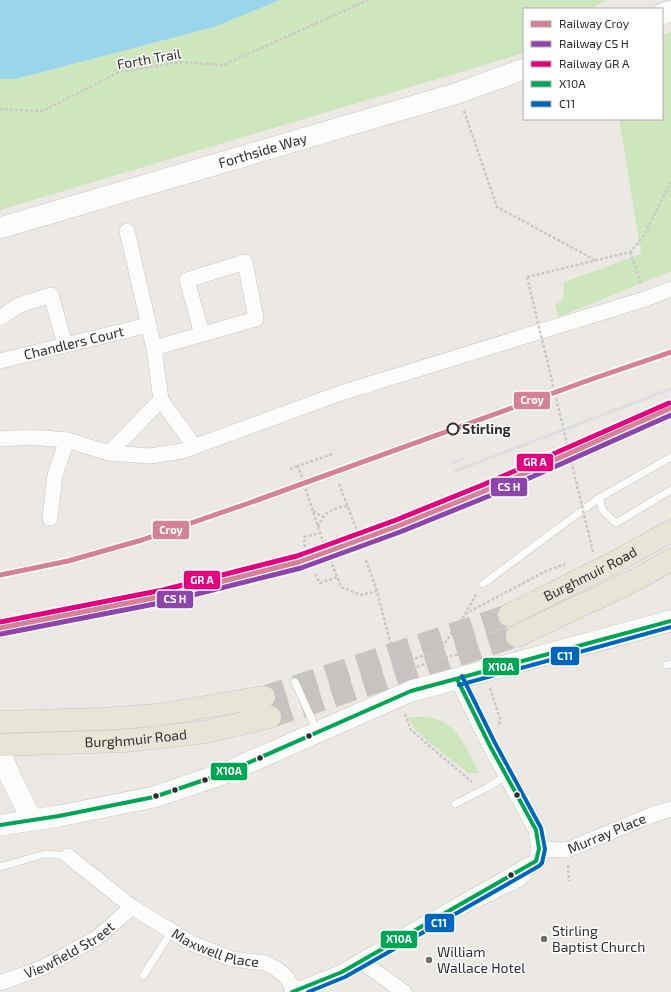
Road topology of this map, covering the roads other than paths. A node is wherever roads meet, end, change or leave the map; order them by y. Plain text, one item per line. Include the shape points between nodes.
1 (523, 69) edge
2 (0, 228) edge
3 (127, 231) dead end
4 (671, 289) edge
5 (0, 318) edge
6 (148, 326) junction
7 (202, 334) junction
8 (65, 345) junction
9 (154, 348) junction
10 (0, 361) edge
11 (161, 400) junction
12 (0, 439) edge
13 (67, 440) junction
14 (195, 447) junction
15 (110, 453) junction
16 (671, 457) edge
17 (671, 490) edge
18 (600, 498) junction
19 (50, 518) dead end
20 (671, 531) edge
21 (671, 560) edge
22 (483, 584) road end
23 (509, 615) tunnel mouth
24 (671, 621) edge
25 (517, 636) tunnel mouth
26 (457, 679) junction
27 (295, 682) dead end
28 (0, 722) edge
29 (317, 732) junction
30 (0, 745) edge
31 (0, 752) edge
32 (507, 775) junction
33 (455, 804) dead end
34 (671, 809) edge
35 (32, 820) junction
36 (0, 825) edge
37 (538, 855) junction
38 (68, 856) joint
39 (0, 867) edge
40 (132, 907) junction
41 (172, 931) junction
42 (361, 961) junction
43 (143, 976) dead end
44 (0, 983) edge
45 (293, 991) edge
46 (404, 992) edge

1 - 2 main road, Forthside Way via 458,93
3 - 6 street
4 - 14 street via 341,394
5 - 8 street via 19,305 52,295
6 - 8 street, Chandlers Court
6 - 9 street
7 - 7 street via 256,318 245,262 187,280
7 - 9 street
8 - 10 street, Chandlers Court
9 - 11 street
11 - 14 street
11 - 15 street
12 - 13 street via 30,437
13 - 15 street
13 - 19 street via 55,475
14 - 15 street via 150,456
16 - 18 lane
17 - 18 lane via 616,523 603,511
18 - 22 lane
20 - 23 main road, Burghmuir Road
21 - 25 main road, Burghmuir Road via 635,580
24 - 26 main road
26 - 29 main road via 411,691
26 - 32 street
27 - 29 lane
28 - 30 main road, Burghmuir Road via 102,719 267,707 205,732 125,740
29 - 35 main road via 225,773 154,797
31 - 35 main road
32 - 33 lane
32 - 37 street via 536,830
34 - 37 street, Murray Place via 567,850
35 - 36 main road
37 - 42 street, Murray Place
38 - 39 lane via 45,854
38 - 40 street, Maxwell Place
40 - 41 street, Maxwell Place
40 - 44 street, Viewfield Street via 98,937 44,967
41 - 43 lane
41 - 45 street, Maxwell Place via 192,943 232,958 265,963 277,969 286,978
42 - 45 street, Murray Place via 342,972
42 - 46 street

